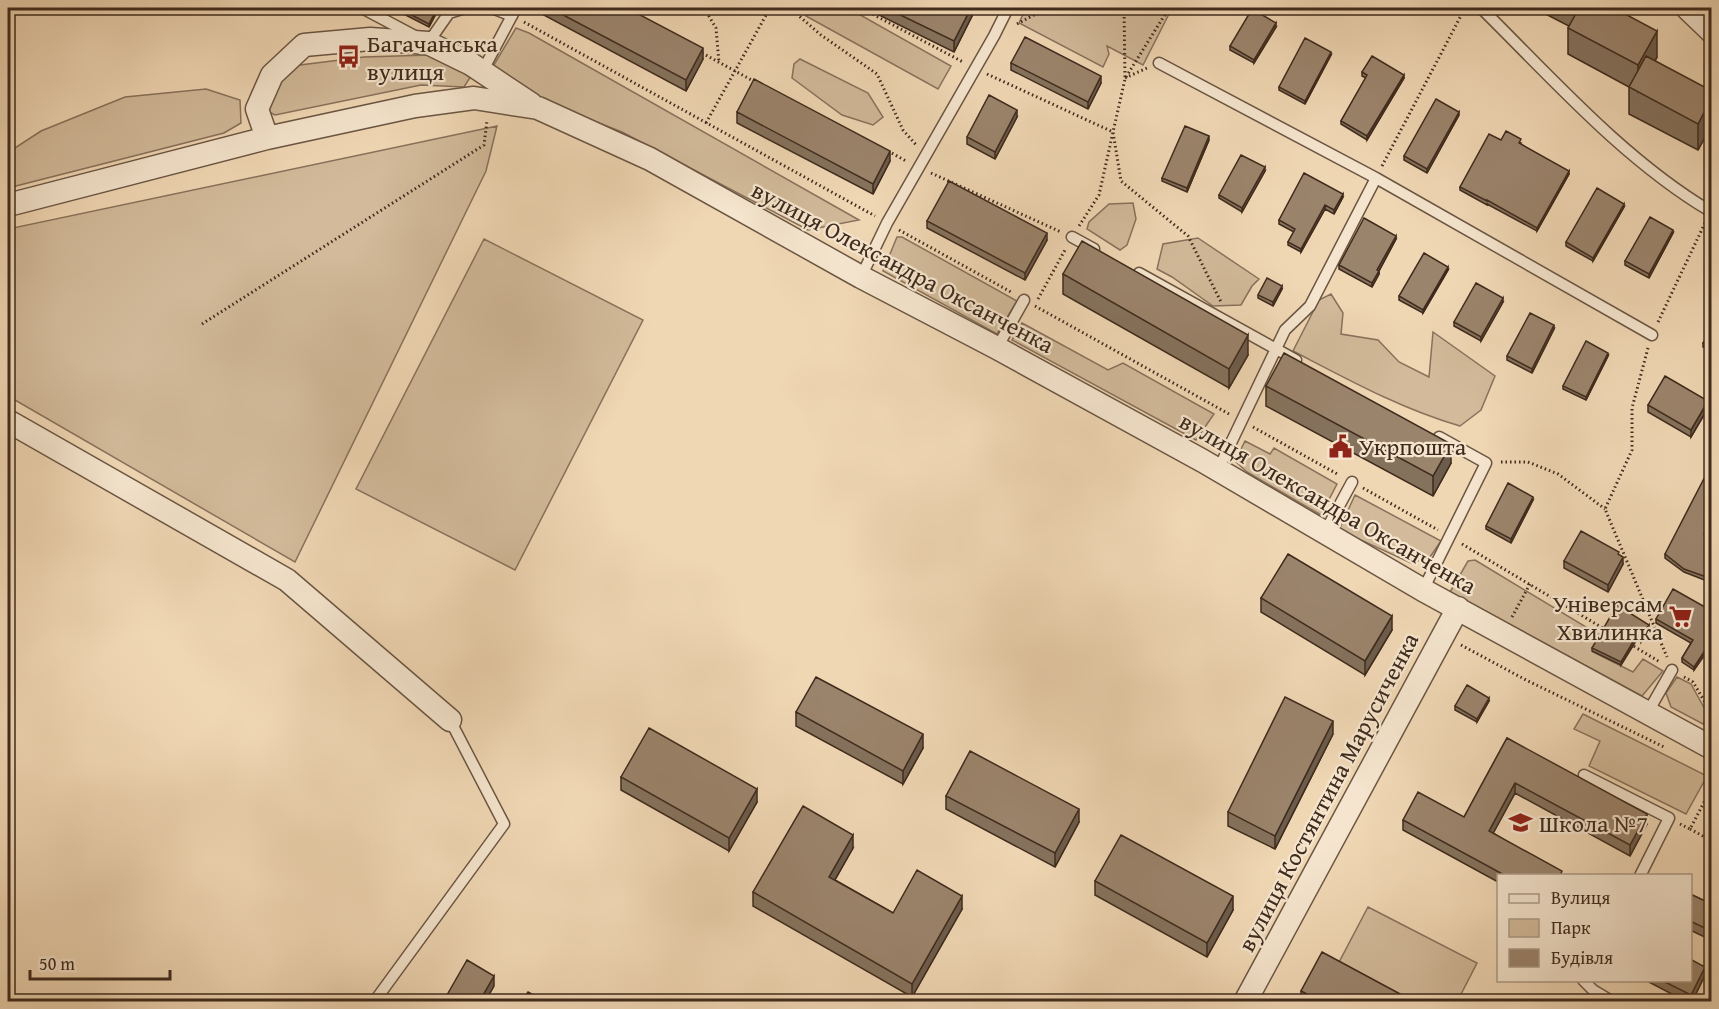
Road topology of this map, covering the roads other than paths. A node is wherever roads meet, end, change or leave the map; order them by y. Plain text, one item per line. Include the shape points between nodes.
1 (362, 8) edge
2 (465, 8) edge
3 (492, 8) edge
4 (1008, 8) edge
5 (1481, 8) edge
6 (1687, 8) edge
7 (514, 12) edge
8 (1712, 32) edge
9 (428, 43) junction
10 (1159, 63) road end
11 (482, 72) junction
12 (537, 108) junction
13 (267, 138) junction
14 (1376, 178) junction
15 (8, 205) edge
16 (1710, 212) edge
17 (1072, 237) road end
18 (1102, 253) edge
19 (1132, 270) edge
20 (861, 277) junction
21 (1024, 300) road end
22 (1652, 335) road end
23 (997, 348) junction
24 (1276, 349) junction
25 (1308, 366) edge
26 (8, 421) edge
27 (1433, 434) edge
28 (1218, 470) junction
29 (1352, 482) road end
30 (1325, 532) junction
31 (1423, 590) junction
32 (1458, 608) junction
33 (1672, 670) road end
34 (1648, 712) junction
35 (450, 720) joint
36 (1707, 757) edge
37 (1584, 775) dead end
38 (1642, 874) edge
39 (1584, 982) edge
40 (374, 1002) edge
41 (1245, 1002) edge
42 (1613, 1002) edge

1 - 9 lane
2 - 9 lane via 449,13
3 - 7 lane
4 - 20 lane via 887,223
5 - 16 lane via 1625,150
6 - 8 street
7 - 11 lane
9 - 11 street
9 - 13 street via 370,39 304,45 272,75 256,108
10 - 14 lane
11 - 12 street
12 - 13 street, вулиця Олександра Оксанченка via 474,98 415,106
12 - 20 street, вулиця Олександра Оксанченка via 650,159
13 - 15 street, вулиця Олександра Оксанченка
14 - 22 lane
14 - 24 lane via 1310,306 1285,330
17 - 18 lane
19 - 24 lane
20 - 23 street, вулиця Олександра Оксанченка
21 - 23 lane
23 - 28 street, вулиця Олександра Оксанченка
24 - 25 lane
24 - 28 lane
26 - 35 street via 287,580
27 - 31 lane via 1486,463
28 - 30 street, вулиця Олександра Оксанченка
29 - 30 lane
30 - 31 street, вулиця Олександра Оксанченка
31 - 32 street, вулиця Олександра Оксанченка
32 - 34 street, вулиця Олександра Оксанченка
32 - 41 street, вулиця Костянтина Марусиченка
33 - 34 lane
34 - 36 street, вулиця Олександра Оксанченка
35 - 40 lane via 504,824
37 - 38 lane via 1669,818
39 - 42 lane

